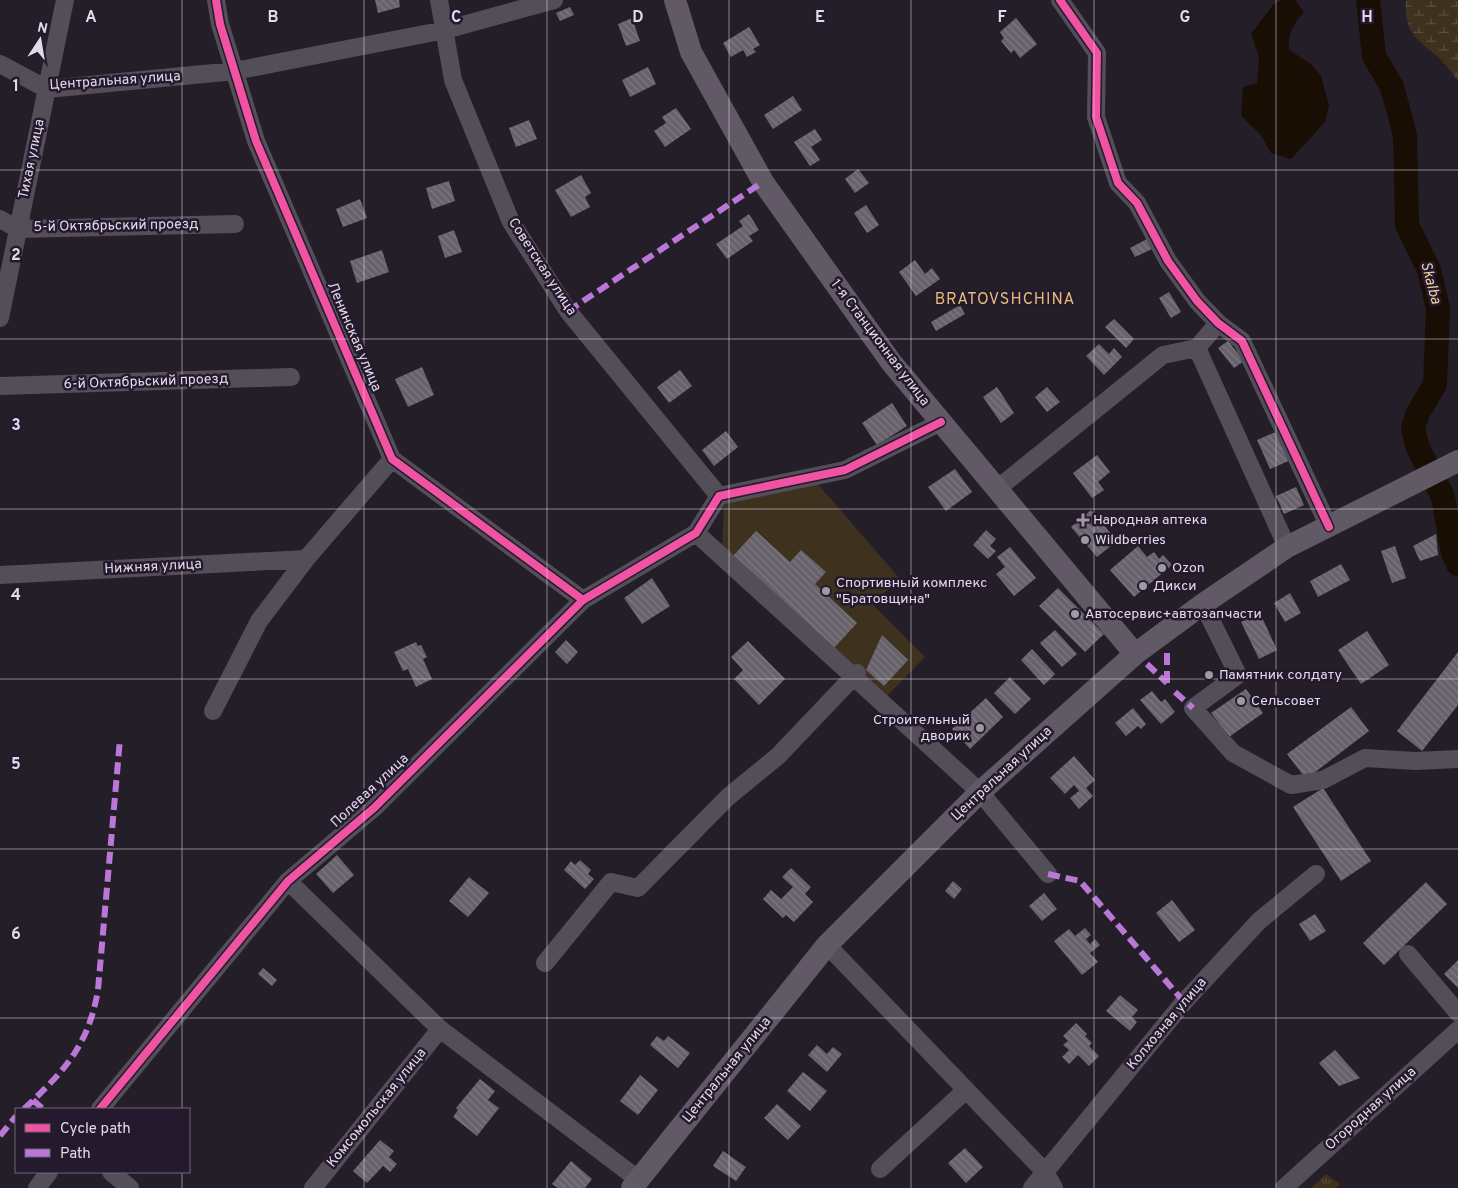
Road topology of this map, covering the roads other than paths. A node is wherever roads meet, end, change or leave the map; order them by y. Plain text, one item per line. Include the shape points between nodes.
1 (65, 0) edge
2 (216, 0) edge
3 (439, 0) edge
4 (554, 0) edge
5 (675, 0) edge
6 (1060, 0) edge
7 (445, 30) junction
8 (0, 64) edge
9 (235, 71) junction
10 (47, 89) junction
11 (0, 219) edge
12 (235, 224) dead end
13 (18, 229) junction
14 (0, 318) edge
15 (1218, 323) junction
16 (1197, 348) junction
17 (291, 378) dead end
18 (0, 386) edge
19 (941, 422) junction
20 (392, 460) junction
21 (1458, 461) edge
22 (997, 489) junction
23 (719, 496) junction
24 (1329, 527) junction
25 (696, 533) junction
26 (1287, 547) junction
27 (306, 559) junction
28 (0, 575) edge
29 (583, 600) junction
30 (1203, 604) junction
31 (1135, 654) junction
32 (856, 674) junction
33 (213, 711) dead end
34 (1458, 758) edge
35 (980, 792) junction
36 (1048, 874) dead end
37 (1316, 874) dead end
38 (288, 881) junction
39 (827, 945) junction
40 (1408, 954) dead end
41 (545, 963) dead end
42 (1458, 1013) edge
43 (440, 1029) junction
44 (1458, 1030) edge
45 (966, 1090) junction
46 (101, 1108) edge
47 (880, 1169) dead end
48 (1045, 1172) junction
49 (48, 1173) edge
50 (112, 1173) edge
51 (636, 1184) edge
52 (36, 1188) edge
53 (130, 1188) edge
54 (313, 1188) edge
55 (1032, 1188) edge
56 (1054, 1188) edge
57 (1284, 1188) edge

1 - 10 street, Тихая улица
2 - 9 street, Ленинская улица
3 - 7 street, Советская улица
4 - 7 street, Центральная улица
5 - 19 main road, 1-я Станционная улица via 691,52 763,182 891,362
6 - 15 street via 1097,53 1096,117 1118,183 1137,203 1168,262 1196,301
7 - 9 street, Центральная улица
7 - 23 street, Советская улица via 453,80 511,222 568,311
8 - 10 street, Центральная улица
9 - 10 street, Центральная улица
9 - 20 street, Ленинская улица via 256,142
10 - 13 street, Тихая улица
11 - 13 street, 5-й Октябрьский проезд
12 - 13 street, 5-й Октябрьский проезд
13 - 14 street, Тихая улица
15 - 16 street
15 - 24 street via 1242,341
16 - 22 street via 1163,355
16 - 26 street
17 - 18 street, 6-й Октябрьский проезд
19 - 22 main road, 1-я Станционная улица
19 - 23 street via 845,470
20 - 27 street
20 - 29 street
21 - 24 main road, Центральная улица
22 - 31 main road, 1-я Станционная улица
23 - 25 street
24 - 26 main road, Центральная улица
25 - 29 street, Полевая улица
25 - 32 street
26 - 30 main road, Центральная улица
27 - 28 street, Нижняя улица
27 - 33 street via 259,621
29 - 38 street, Полевая улица via 374,808
30 - 31 main road, Центральная улица
30 - 34 street via 1238,675 1193,708 1233,753 1291,784 1323,780 1365,758 1416,761
31 - 35 main road, Центральная улица
32 - 35 street
32 - 41 street via 778,756 728,797 638,888 611,882
35 - 36 street
35 - 39 main road, Центральная улица
37 - 48 street, Колхозная улица via 1259,920 1184,1002
38 - 43 street
38 - 46 street, Полевая улица
39 - 45 street
39 - 51 main road, Центральная улица
40 - 42 street
43 - 51 street
43 - 54 street, Комсомольская улица
44 - 57 street, Огородная улица
45 - 47 street
45 - 48 street
48 - 55 street, Колхозная улица
48 - 56 street
49 - 52 street
50 - 53 street

